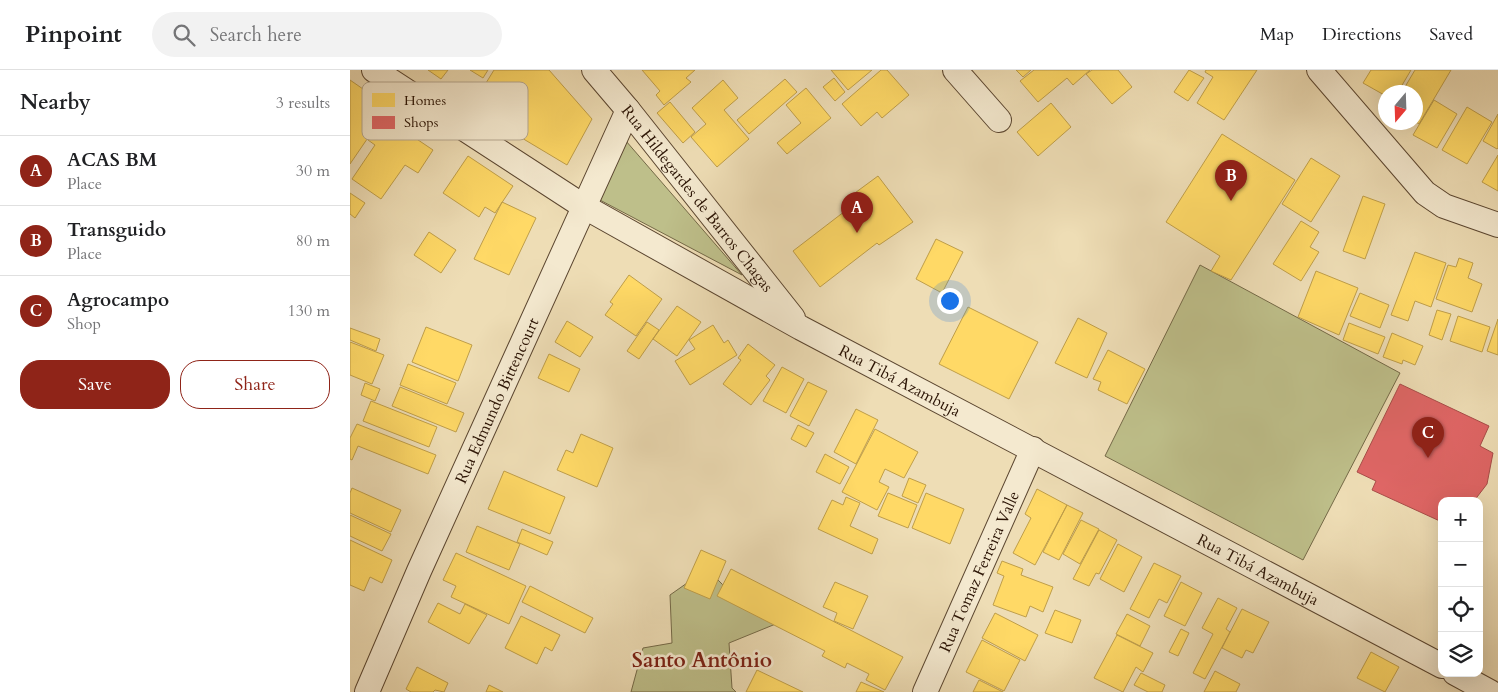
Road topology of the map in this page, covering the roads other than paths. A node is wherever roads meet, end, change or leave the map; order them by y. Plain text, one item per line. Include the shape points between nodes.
1 (374, 70) edge
2 (594, 70) edge
3 (955, 70) edge
4 (1319, 70) edge
5 (392, 82) edge
6 (628, 110) junction
7 (999, 120) dead end
8 (482, 140) edge
9 (583, 206) junction
10 (1498, 226) edge
11 (801, 328) junction
12 (1033, 449) junction
13 (1438, 664) edge
14 (1462, 677) edge
15 (367, 692) edge
16 (925, 692) edge
17 (1490, 692) edge

1 - 5 street, Rua Tibá Azambuja
2 - 6 street, Rua Hildegardes de Barros Chagas
3 - 7 street
4 - 10 street via 1425,193 1444,206
6 - 9 street, Rua Edmundo Bittencourt
6 - 11 street, Rua Hildegardes de Barros Chagas
8 - 9 street, Rua Tibá Azambuja
9 - 11 street, Rua Tibá Azambuja
9 - 15 street, Rua Edmundo Bittencourt
11 - 12 street, Rua Tibá Azambuja
12 - 13 street, Rua Tibá Azambuja
12 - 16 street, Rua Tomaz Ferreira Valle
14 - 17 street

